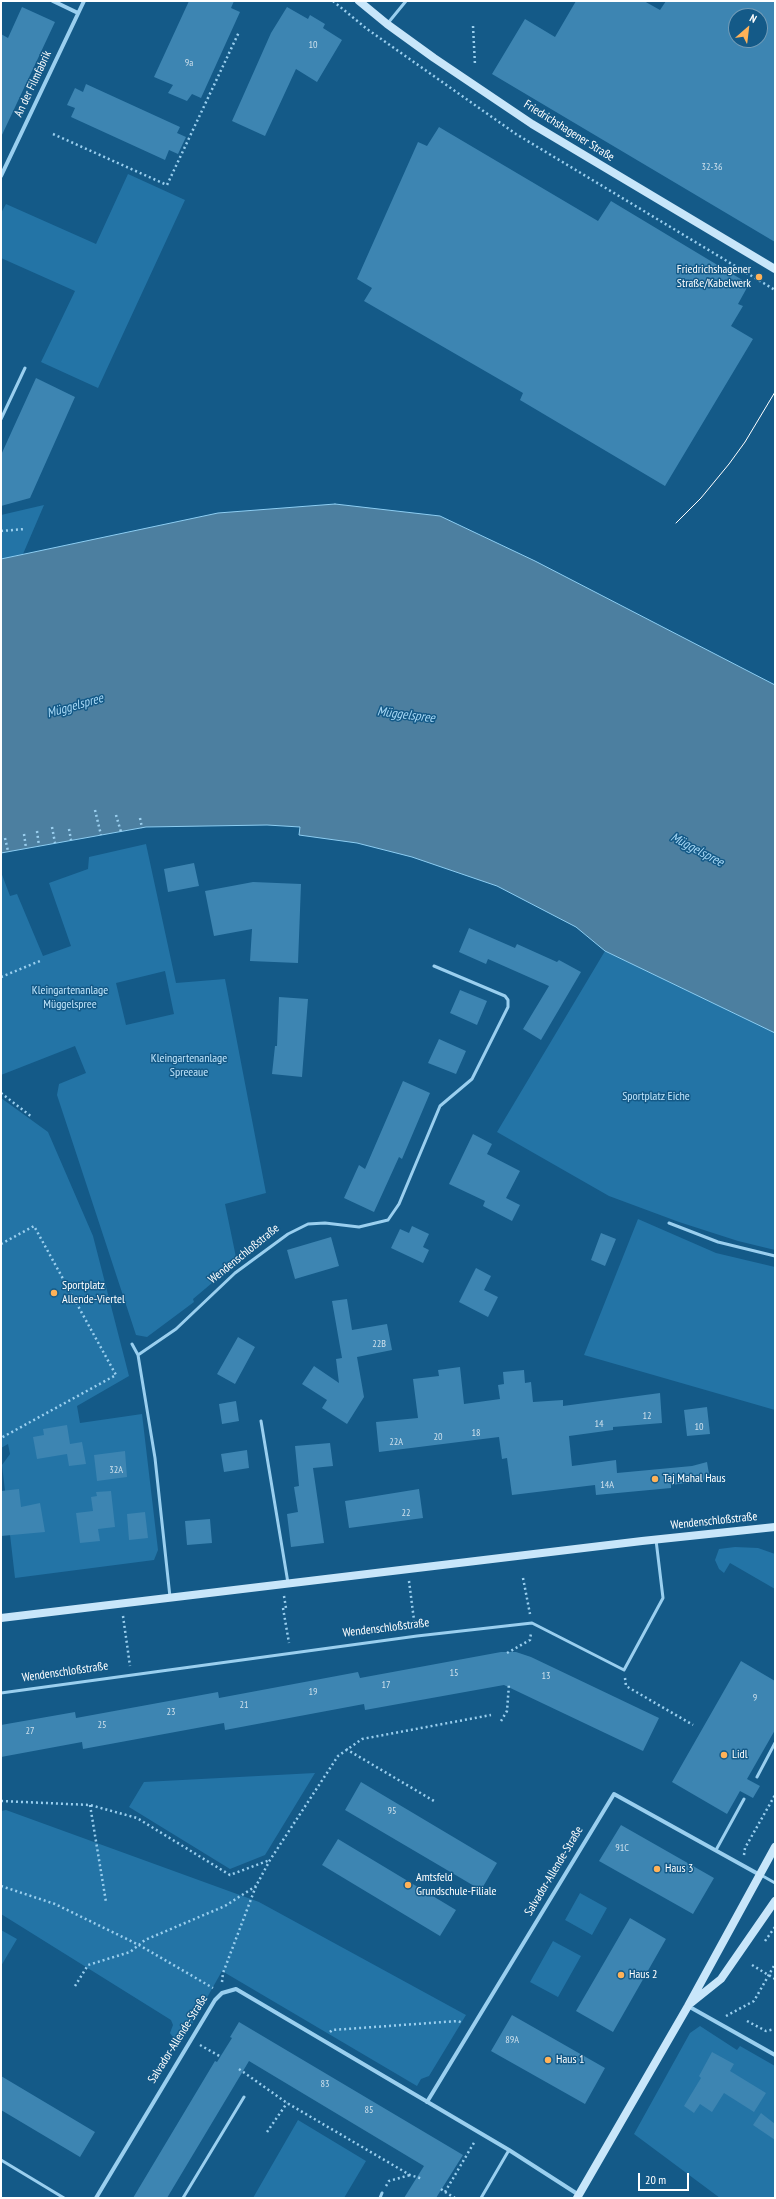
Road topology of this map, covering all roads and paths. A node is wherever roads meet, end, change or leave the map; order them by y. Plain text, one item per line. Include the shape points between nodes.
1 (53, 1) edge
2 (84, 1) edge
3 (359, 1) edge
4 (406, 1) edge
5 (78, 13) junction
6 (387, 24) junction
7 (473, 26) dead end
8 (239, 32) dead end
9 (475, 65) dead end
10 (469, 66) dead end
11 (476, 70) dead end
12 (53, 134) dead end
13 (1, 176) edge
14 (775, 269) edge
15 (25, 368) dead end
16 (1, 419) edge
17 (25, 529) dead end
18 (1, 531) edge
19 (95, 810) dead end
20 (116, 815) dead end
21 (140, 818) dead end
22 (52, 827) dead end
23 (142, 828) dead end
24 (69, 829) dead end
25 (37, 831) dead end
26 (120, 832) dead end
27 (24, 834) dead end
28 (101, 835) dead end
29 (4, 838) dead end
30 (71, 840) dead end
31 (55, 843) dead end
32 (39, 846) dead end
33 (26, 848) dead end
34 (8, 851) dead end
35 (40, 961) dead end
36 (434, 966) dead end
37 (1, 977) edge
38 (1, 1093) edge
39 (32, 1117) dead end
40 (668, 1223) dead end
41 (1, 1244) edge
42 (775, 1256) edge
43 (132, 1344) dead end
44 (138, 1355) junction
45 (261, 1421) dead end
46 (1, 1438) edge
47 (775, 1527) edge
48 (656, 1539) junction
49 (407, 1569) junction
50 (288, 1583) junction
51 (170, 1598) junction
52 (121, 1604) junction
53 (284, 1608) dead end
54 (1, 1618) edge
55 (417, 1636) junction
56 (291, 1653) junction
57 (624, 1670) junction
58 (132, 1674) junction
59 (509, 1684) dead end
60 (1, 1693) edge
61 (491, 1715) dead end
62 (501, 1721) dead end
63 (693, 1725) dead end
64 (775, 1743) edge
65 (346, 1749) junction
66 (757, 1777) dead end
67 (775, 1795) edge
68 (744, 1799) dead end
69 (1, 1801) edge
70 (434, 1801) dead end
71 (90, 1805) junction
72 (775, 1846) edge
73 (716, 1850) junction
74 (270, 1860) junction
75 (743, 1865) junction
76 (760, 1874) junction
77 (775, 1883) edge
78 (1, 1886) edge
79 (256, 1886) junction
80 (775, 1901) edge
81 (106, 1902) dead end
82 (775, 1927) edge
83 (765, 1941) dead end
84 (139, 1945) junction
85 (775, 1964) edge
86 (752, 1966) dead end
87 (769, 1975) junction
88 (775, 1979) edge
89 (75, 1986) dead end
90 (222, 1993) junction
91 (688, 2006) junction
92 (747, 2021) dead end
93 (715, 2022) junction
94 (473, 2027) junction
95 (775, 2029) edge
96 (191, 2040) junction
97 (323, 2041) junction
98 (775, 2056) edge
99 (221, 2057) dead end
100 (239, 2069) dead end
101 (244, 2097) dead end
102 (427, 2102) junction
103 (287, 2103) junction
104 (267, 2132) dead end
105 (480, 2133) junction
106 (509, 2150) junction
107 (1, 2160) edge
108 (410, 2175) junction
109 (423, 2179) dead end
110 (441, 2189) dead end
111 (445, 2192) junction
112 (382, 2193) joint
113 (578, 2196) edge
114 (64, 2198) edge
115 (96, 2198) edge
116 (183, 2198) edge
117 (380, 2198) edge
118 (455, 2198) edge
119 (481, 2198) edge

1 - 5 street
2 - 5 street, An der Filmfabrik
3 - 6 main road, Friedrichshagener Straße
4 - 6 lane
5 - 13 street, An der Filmfabrik
6 - 14 main road, Friedrichshagener Straße via 532,124
7 - 9 path
8 - 12 path via 167,185
10 - 11 path
15 - 16 lane
17 - 18 path
19 - 28 path
20 - 26 path
21 - 23 path
22 - 31 path
24 - 30 path
25 - 32 path
27 - 33 path
29 - 34 path
35 - 37 path
36 - 44 lane, Wendenschloßstraße via 505,996 508,1006 472,1079 440,1106 399,1204 388,1220 359,1228 325,1223 308,1224 288,1234 235,1273 176,1329
38 - 39 path
40 - 42 lane via 718,1242
41 - 46 path via 34,1226 116,1374
43 - 44 lane
44 - 51 lane via 155,1458
45 - 50 lane
47 - 48 main road, Wendenschloßstraße
48 - 49 main road, Wendenschloßstraße
48 - 57 lane, Wendenschloßstraße via 664,1598
49 - 50 main road, Wendenschloßstraße
49 - 55 path
50 - 51 main road, Wendenschloßstraße
51 - 52 main road, Wendenschloßstraße
52 - 54 main road, Wendenschloßstraße
52 - 58 path
53 - 56 path
55 - 56 lane, Wendenschloßstraße
55 - 57 lane, Wendenschloßstraße via 532,1624
56 - 58 lane, Wendenschloßstraße
57 - 63 path via 626,1686
58 - 60 lane, Wendenschloßstraße
59 - 62 path via 507,1711
61 - 65 path via 362,1739
64 - 66 lane
65 - 70 path
65 - 74 path via 331,1766
67 - 75 path via 746,1848
68 - 73 lane
69 - 71 path
71 - 74 path via 137,1818 230,1875
71 - 81 path
72 - 76 main road, Salvador-Allende-Straße
73 - 75 street, Salvador-Allende-Straße
73 - 94 street, Salvador-Allende-Straße via 614,1794
74 - 79 path
75 - 76 street, Salvador-Allende-Straße
76 - 77 lane, Salvador-Allende-Straße
76 - 91 main road, Salvador-Allende-Straße
78 - 84 path via 55,1904
79 - 84 path via 225,1906
79 - 90 path via 223,1973
80 - 91 main road, Salvador-Allende-Straße via 721,1978
82 - 83 path
84 - 89 path via 130,1952 88,1965
84 - 90 path
85 - 87 path
86 - 87 path
87 - 88 path
87 - 93 path via 754,2001
90 - 96 street, Salvador-Allende-Straße
90 - 97 street, Salvador-Allende-Straße via 236,1989
91 - 93 street
91 - 113 main road, Salvador-Allende-Straße
92 - 95 path via 766,2031
93 - 98 street
94 - 97 path via 458,2021 332,2030
94 - 102 street, Salvador-Allende-Straße
96 - 99 path
96 - 115 street, Salvador-Allende-Straße
97 - 102 street, Salvador-Allende-Straße
100 - 103 path
101 - 116 lane
102 - 105 street, Salvador-Allende-Straße
103 - 104 path
103 - 108 path
105 - 106 street, Salvador-Allende-Straße
105 - 111 path
106 - 113 street, Salvador-Allende-Straße
106 - 119 lane
107 - 114 lane
108 - 109 path
108 - 112 path via 389,2181
110 - 111 path
111 - 118 path
112 - 117 lane

